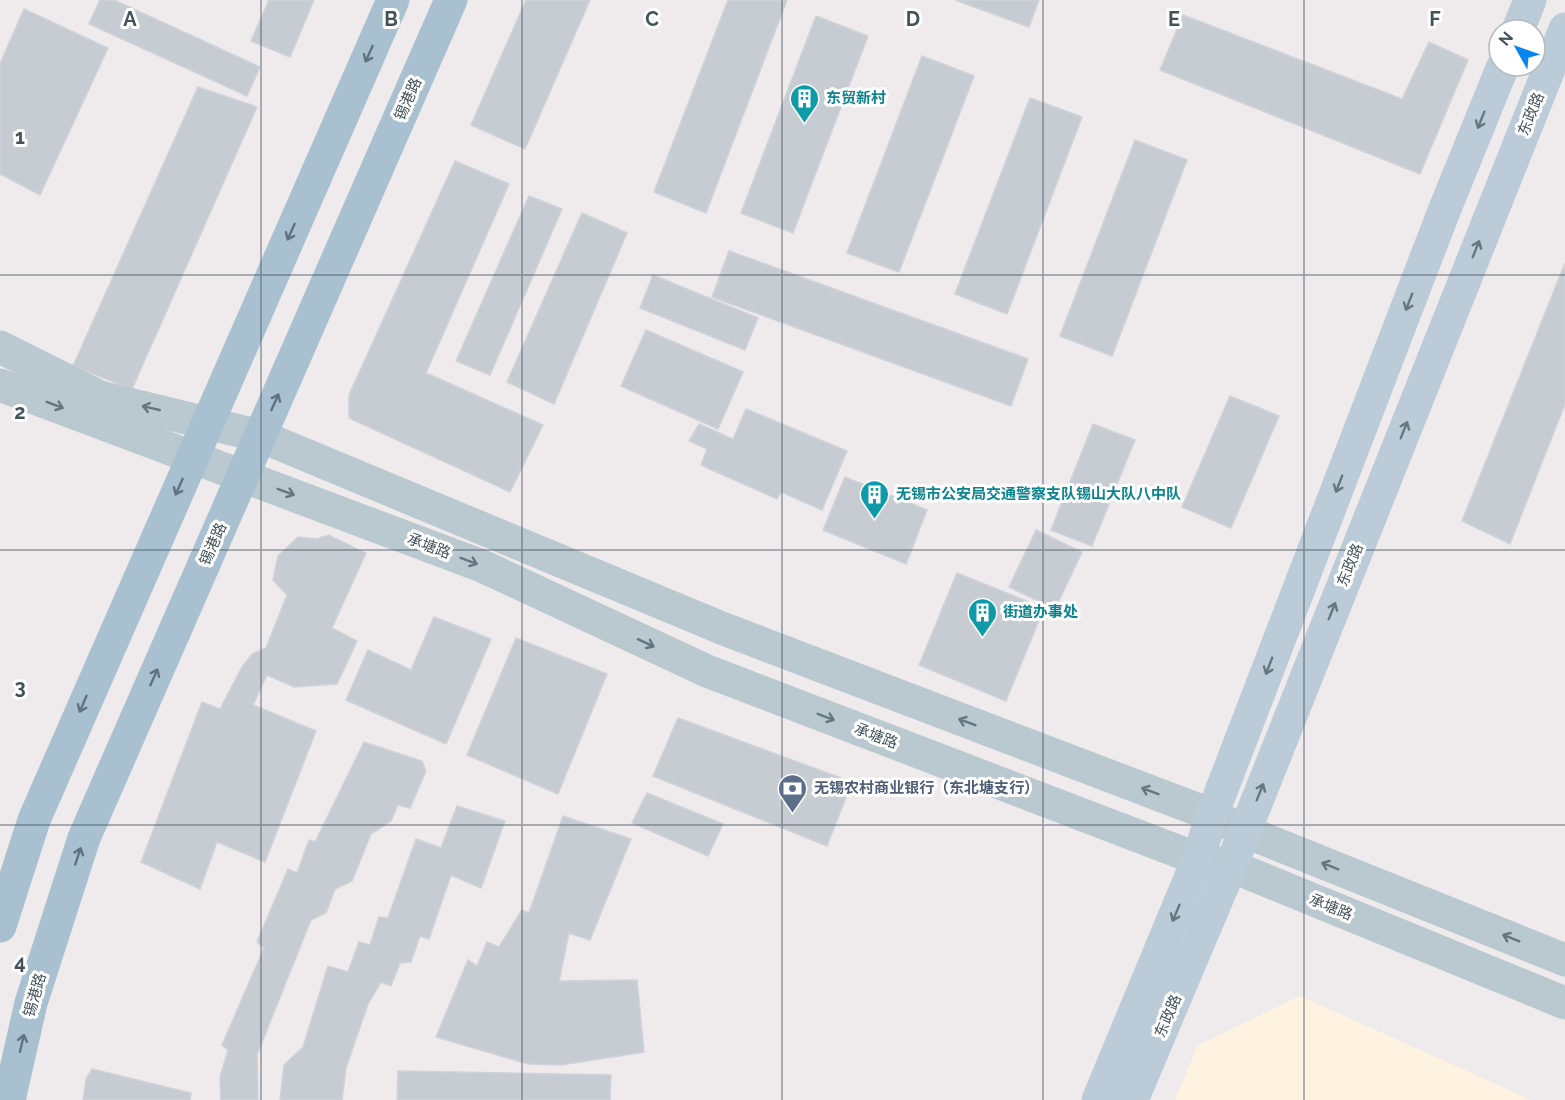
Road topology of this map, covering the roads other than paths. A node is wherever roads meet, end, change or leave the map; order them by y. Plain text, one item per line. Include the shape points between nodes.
1 (393, 0) edge
2 (452, 0) edge
3 (1530, 0) edge
4 (1523, 18) edge
5 (1565, 29) edge
6 (1498, 78) edge
7 (0, 347) edge
8 (0, 385) edge
9 (208, 421) junction
10 (260, 436) junction
11 (192, 458) junction
12 (243, 475) junction
13 (1212, 815) junction
14 (1244, 831) junction
15 (1198, 859) junction
16 (1231, 866) junction
17 (0, 927) edge
18 (1565, 960) edge
19 (1565, 1003) edge
20 (9, 1100) edge
21 (1098, 1100) edge
22 (1132, 1100) edge

1 -> 9 main road
10 -> 2 main road, 锡港路
3 - 4 main road
14 -> 5 main road, 东政路
6 -> 13 main road
9 -> 7 street via 100,397
8 -> 11 street, 承塘路
9 - 10 street
9 - 11 main road
10 - 12 main road, 锡港路
13 -> 10 street via 724,629
11 - 12 street, 承塘路
11 -> 17 main road via 34,820
12 -> 15 street, 承塘路 via 482,566 707,671
20 -> 12 main road, 锡港路 via 31,1003 84,838
13 - 14 street
13 - 15 main road
14 - 16 main road, 东政路
18 -> 14 street
15 - 16 street, 承塘路
15 -> 21 main road
16 - 19 street, 承塘路
16 - 22 main road, 东政路

